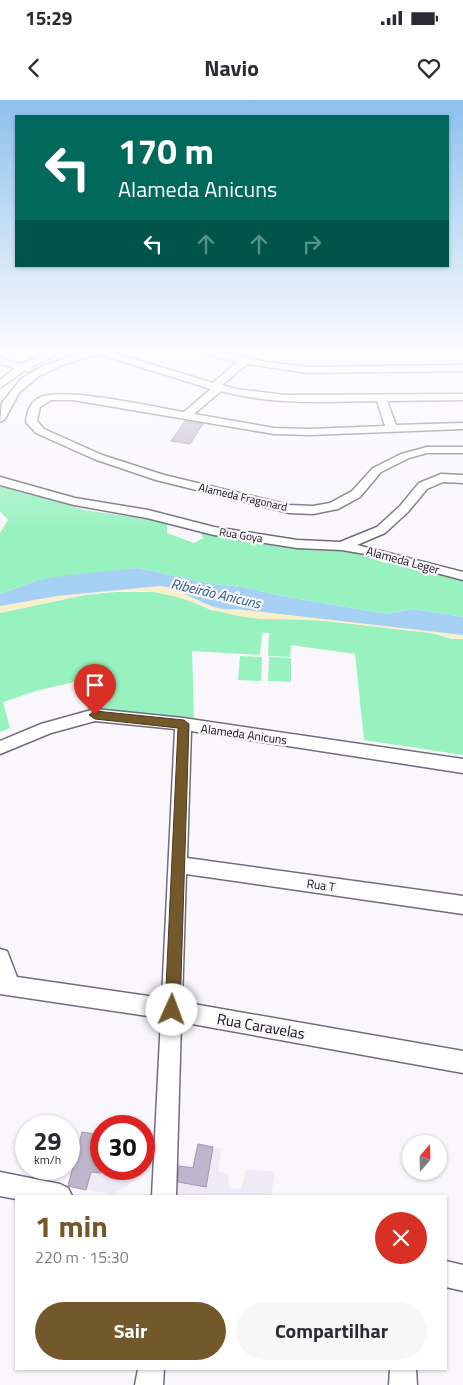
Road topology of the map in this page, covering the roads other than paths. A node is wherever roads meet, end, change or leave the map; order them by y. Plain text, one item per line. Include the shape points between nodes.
1 (22, 412) edge
2 (162, 412) edge
3 (190, 412) edge
4 (386, 412) edge
5 (186, 416) junction
6 (463, 426) edge
7 (392, 429) junction
8 (463, 450) edge
9 (463, 479) edge
10 (0, 481) edge
11 (342, 546) junction
12 (463, 576) edge
13 (184, 724) junction
14 (0, 748) edge
15 (463, 766) edge
16 (178, 865) junction
17 (463, 905) edge
18 (0, 958) edge
19 (5, 985) edge
20 (172, 1010) junction
21 (463, 1062) edge
22 (0, 1184) edge
23 (55, 1195) edge
24 (164, 1195) edge
25 (447, 1274) edge
26 (463, 1278) edge
27 (152, 1370) edge
28 (403, 1370) edge
29 (149, 1385) edge
30 (403, 1385) edge

1 - 8 street, Alameda Fragonard via 40,431 98,457 160,478 289,509 313,510 334,506 356,494 377,470 405,456 427,450
2 - 5 street
3 - 5 street
4 - 7 street
5 - 7 street via 274,431
6 - 7 street
9 - 11 street, Rua Goya via 442,478 423,486 404,510 381,530
10 - 11 street, Rua Goya via 74,501 148,514 214,531 297,544
11 - 12 street, Alameda Leger
13 - 14 street, Alameda Anicuns via 95,715 47,728
13 - 15 street, Alameda Anicuns
13 - 16 street
16 - 17 street, Rua T
16 - 20 street
18 - 19 street
19 - 20 street, Rua Caravelas
20 - 21 street, Rua Caravelas
20 - 24 street
22 - 23 street
25 - 26 street
27 - 29 street
28 - 30 street

